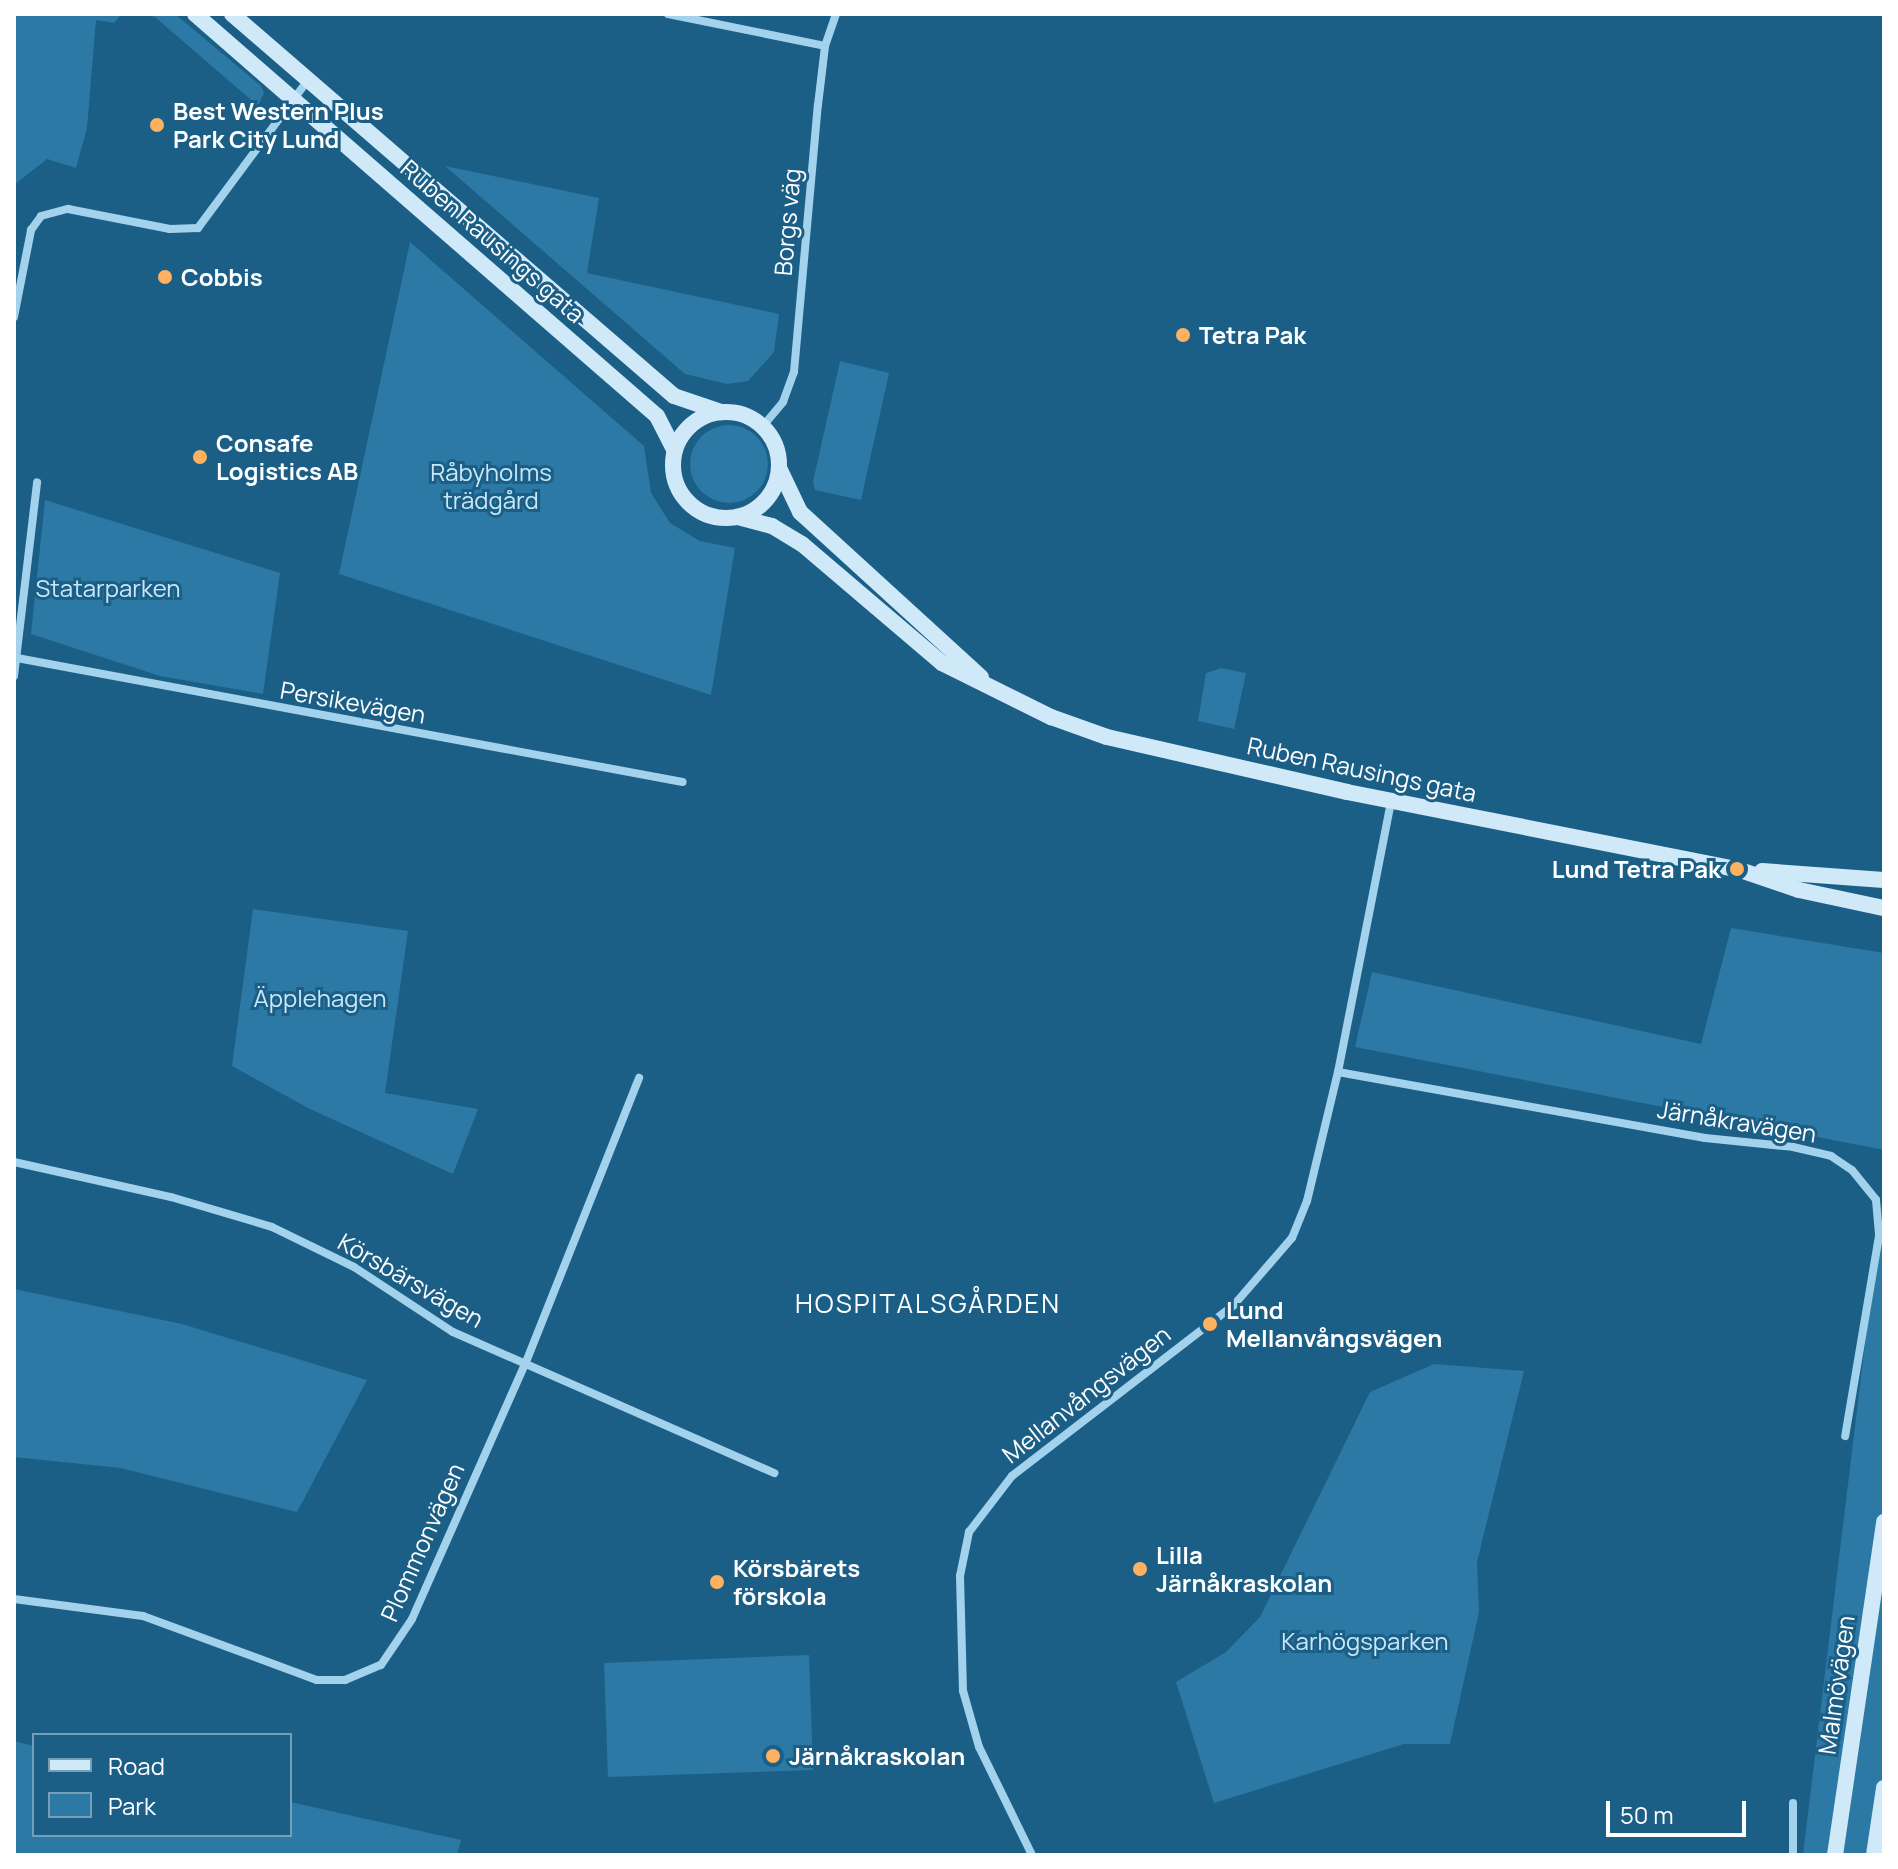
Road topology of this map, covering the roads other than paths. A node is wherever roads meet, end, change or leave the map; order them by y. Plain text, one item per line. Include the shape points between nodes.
1 (195, 14) edge
2 (232, 14) edge
3 (668, 14) edge
4 (836, 14) edge
5 (825, 46) junction
6 (308, 80) junction
7 (294, 98) junction
8 (14, 317) edge
9 (721, 412) junction
10 (763, 426) junction
11 (675, 451) junction
12 (780, 470) junction
13 (37, 482) dead end
14 (738, 517) junction
15 (17, 658) junction
16 (14, 676) edge
17 (985, 682) junction
18 (683, 782) dead end
19 (1391, 801) junction
20 (1740, 870) junction
21 (1884, 880) edge
22 (1884, 908) edge
23 (1338, 1072) junction
24 (639, 1078) dead end
25 (14, 1162) edge
26 (526, 1362) junction
27 (1845, 1436) dead end
28 (774, 1473) dead end
29 (1884, 1522) edge
30 (14, 1599) edge
31 (1884, 1788) edge
32 (1793, 1803) dead end
33 (1032, 1855) edge
34 (1793, 1855) edge
35 (1835, 1855) edge
36 (1874, 1855) edge

1 - 7 main road, Ruben Rausings gata
2 - 6 main road, Ruben Rausings gata
3 - 5 street
4 - 5 street, Borgs väg
5 - 10 street, Borgs väg via 794,372 783,402
6 - 7 street
6 - 9 main road, Ruben Rausings gata via 674,396
7 - 8 street via 198,228 170,229 68,209 41,216 31,230
7 - 11 main road, Ruben Rausings gata via 657,416
9 - 10 main road, Ruben Rausings gata via 736,412
9 - 11 main road via 692,424
10 - 12 main road, Ruben Rausings gata via 776,446
11 - 14 main road, Ruben Rausings gata via 675,478 687,502 711,515
12 - 14 main road via 762,505
12 - 17 main road, Ruben Rausings gata via 800,512
13 - 15 street
14 - 17 main road, Ruben Rausings gata via 772,526 802,544 942,663
15 - 16 street
15 - 18 street, Persikevägen
17 - 19 main road, Ruben Rausings gata via 1051,717 1107,737
19 - 20 main road, Ruben Rausings gata
19 - 23 street, Mellanvångsvägen
20 - 21 main road, Ruben Rausings gata
20 - 22 main road, Ruben Rausings gata via 1799,890
23 - 27 street, Järnåkravägen via 1705,1138 1793,1147 1831,1156 1852,1170 1876,1200 1879,1236
23 - 33 street, Mellanvångsvägen via 1307,1201 1284,1252 1233,1306 1012,1476 969,1532 960,1576 963,1691 979,1747
24 - 26 street, Plommonvägen
25 - 26 street, Körsbärsvägen via 171,1197 272,1227 354,1267 453,1332
26 - 28 street, Körsbärsvägen
26 - 30 street, Plommonvägen via 412,1619 386,1660 369,1672 345,1680 317,1680 143,1616
29 - 35 main road, Malmövägen
31 - 36 main road
32 - 34 street

